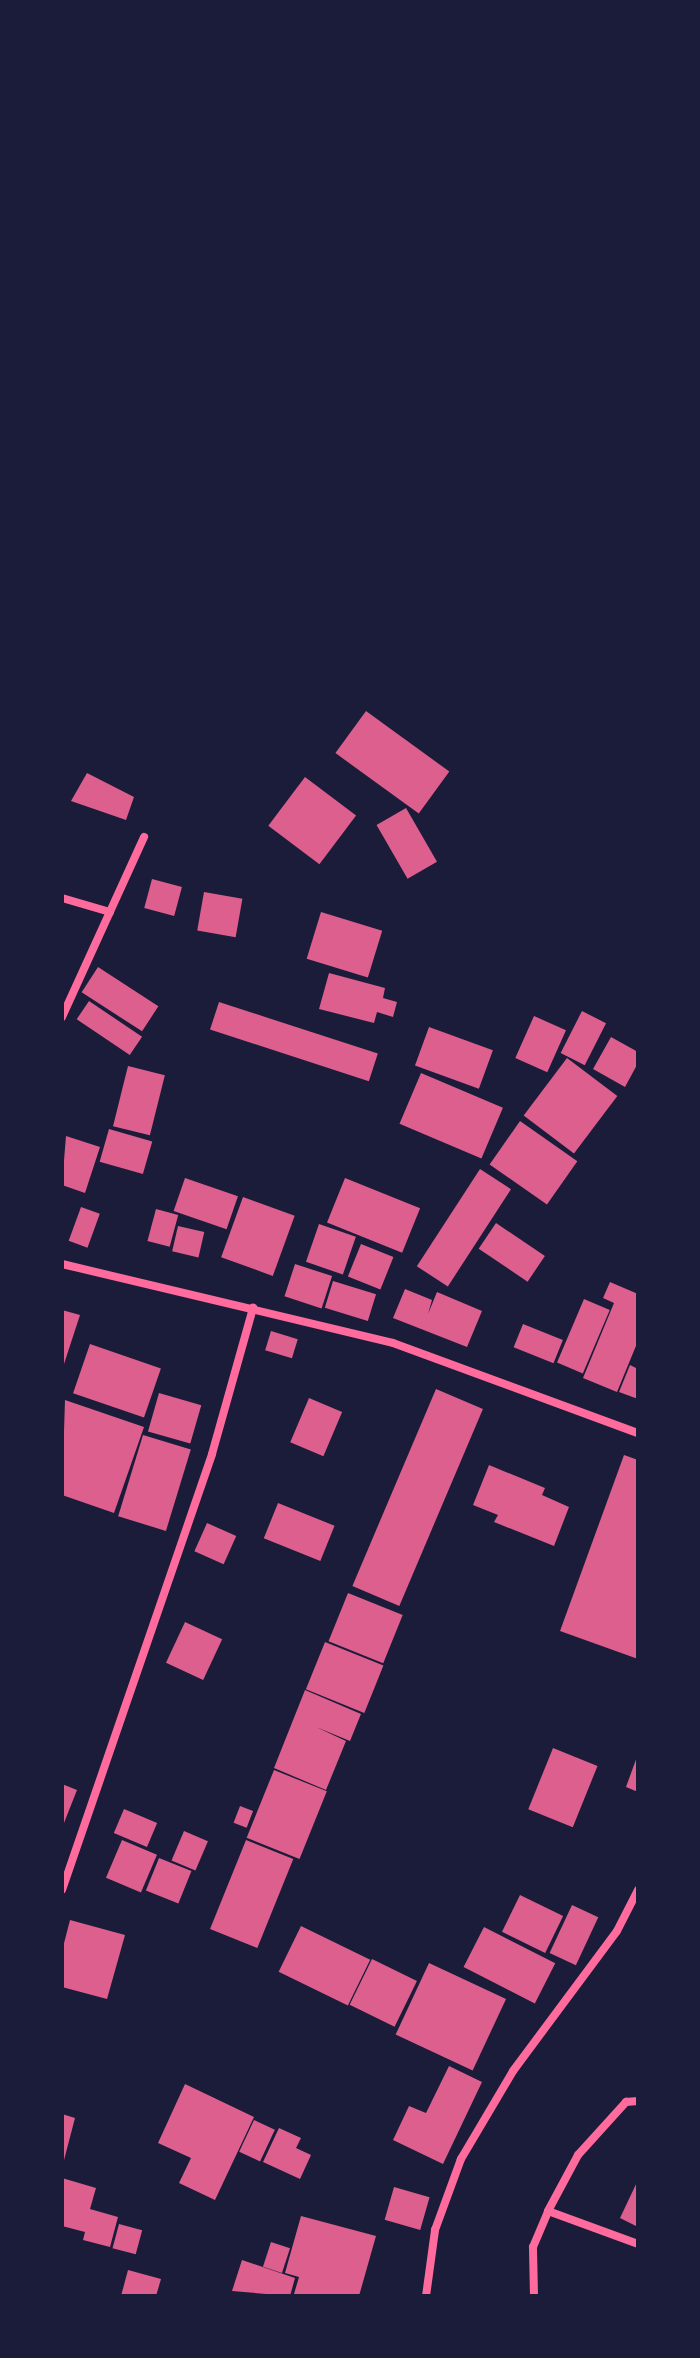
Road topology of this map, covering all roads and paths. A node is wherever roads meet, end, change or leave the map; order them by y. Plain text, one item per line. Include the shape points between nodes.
1 (144, 837) dead end
2 (62, 898) edge
3 (110, 912) junction
4 (62, 1017) edge
5 (62, 1264) edge
6 (253, 1308) junction
7 (638, 1433) edge
8 (62, 1890) edge
9 (638, 1890) edge
10 (638, 2101) edge
11 (548, 2211) junction
12 (638, 2244) edge
13 (426, 2296) edge
14 (534, 2296) edge

1 - 3 street
2 - 3 street
3 - 4 street
5 - 6 street
6 - 7 street via 393,1343
6 - 8 street via 212,1454
9 - 13 street via 617,1931 513,2071 461,2159 435,2230
10 - 11 street via 626,2102 578,2155
11 - 12 street
11 - 14 street via 533,2247

